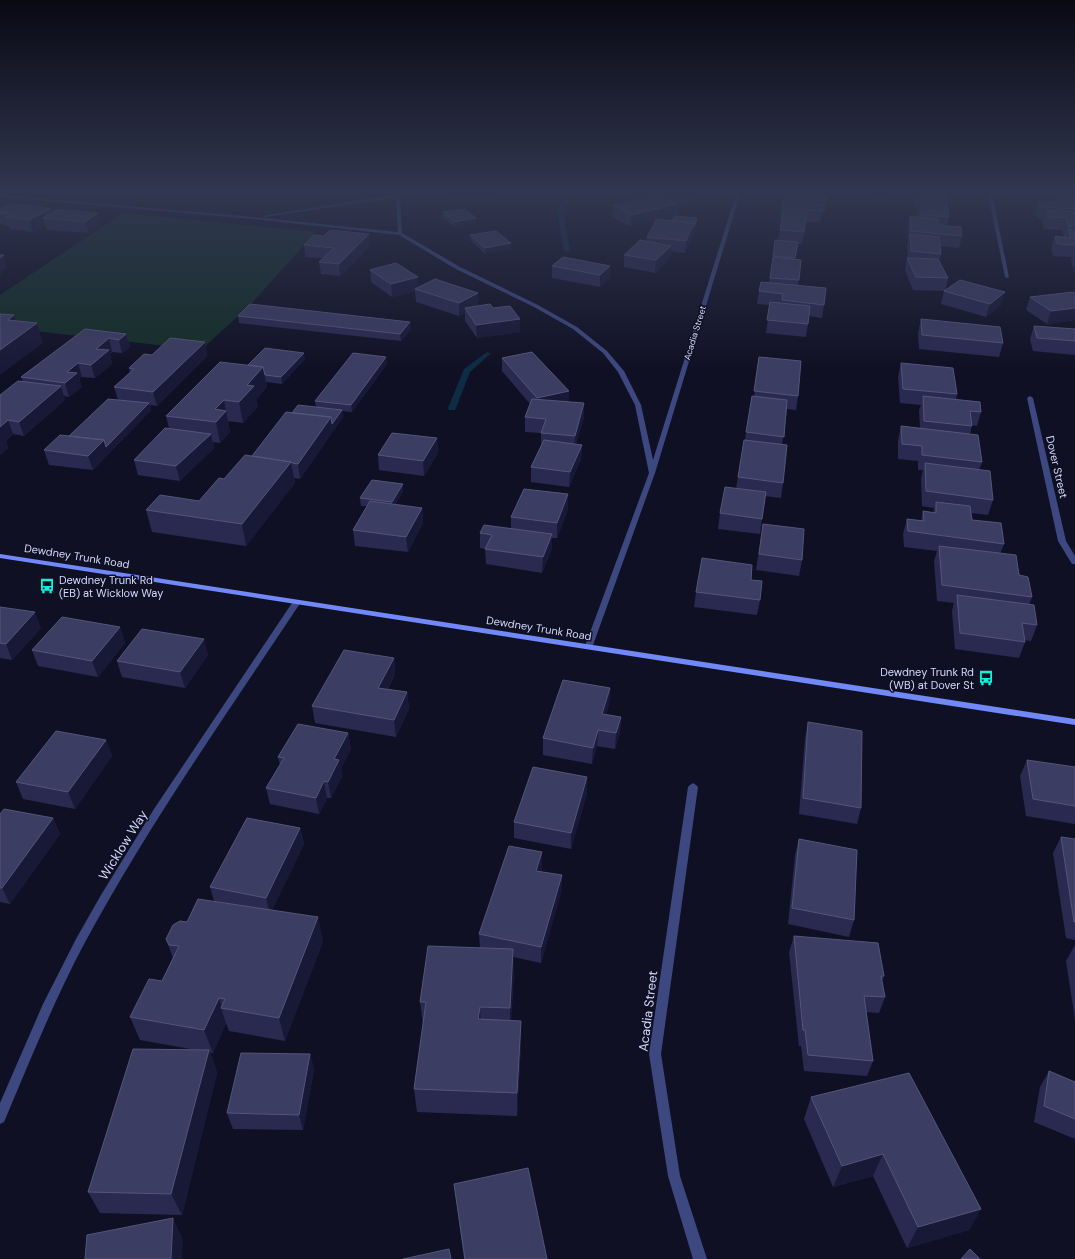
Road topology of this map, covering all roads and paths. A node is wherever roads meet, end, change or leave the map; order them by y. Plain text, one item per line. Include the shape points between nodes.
1 (432, 253) edge
2 (720, 253) edge
3 (1002, 253) edge
4 (1007, 277) dead end
5 (1030, 398) dead end
6 (652, 473) junction
7 (0, 556) edge
8 (1075, 562) edge
9 (297, 602) junction
10 (589, 646) junction
11 (1075, 722) edge
12 (694, 787) dead end
13 (0, 1118) edge
14 (700, 1259) edge

1 - 6 street via 575,328 605,352 621,370 638,405
2 - 6 street, Acadia Street
3 - 4 street
5 - 8 street, Dover Street via 1062,541
6 - 10 street, Acadia Street
7 - 9 main road, Dewdney Trunk Road
9 - 10 main road, Dewdney Trunk Road
9 - 13 street, Wicklow Way via 203,742 120,873 83,937 29,1047
10 - 11 main road, Dewdney Trunk Road
12 - 14 street, Acadia Street via 655,1054 674,1176

